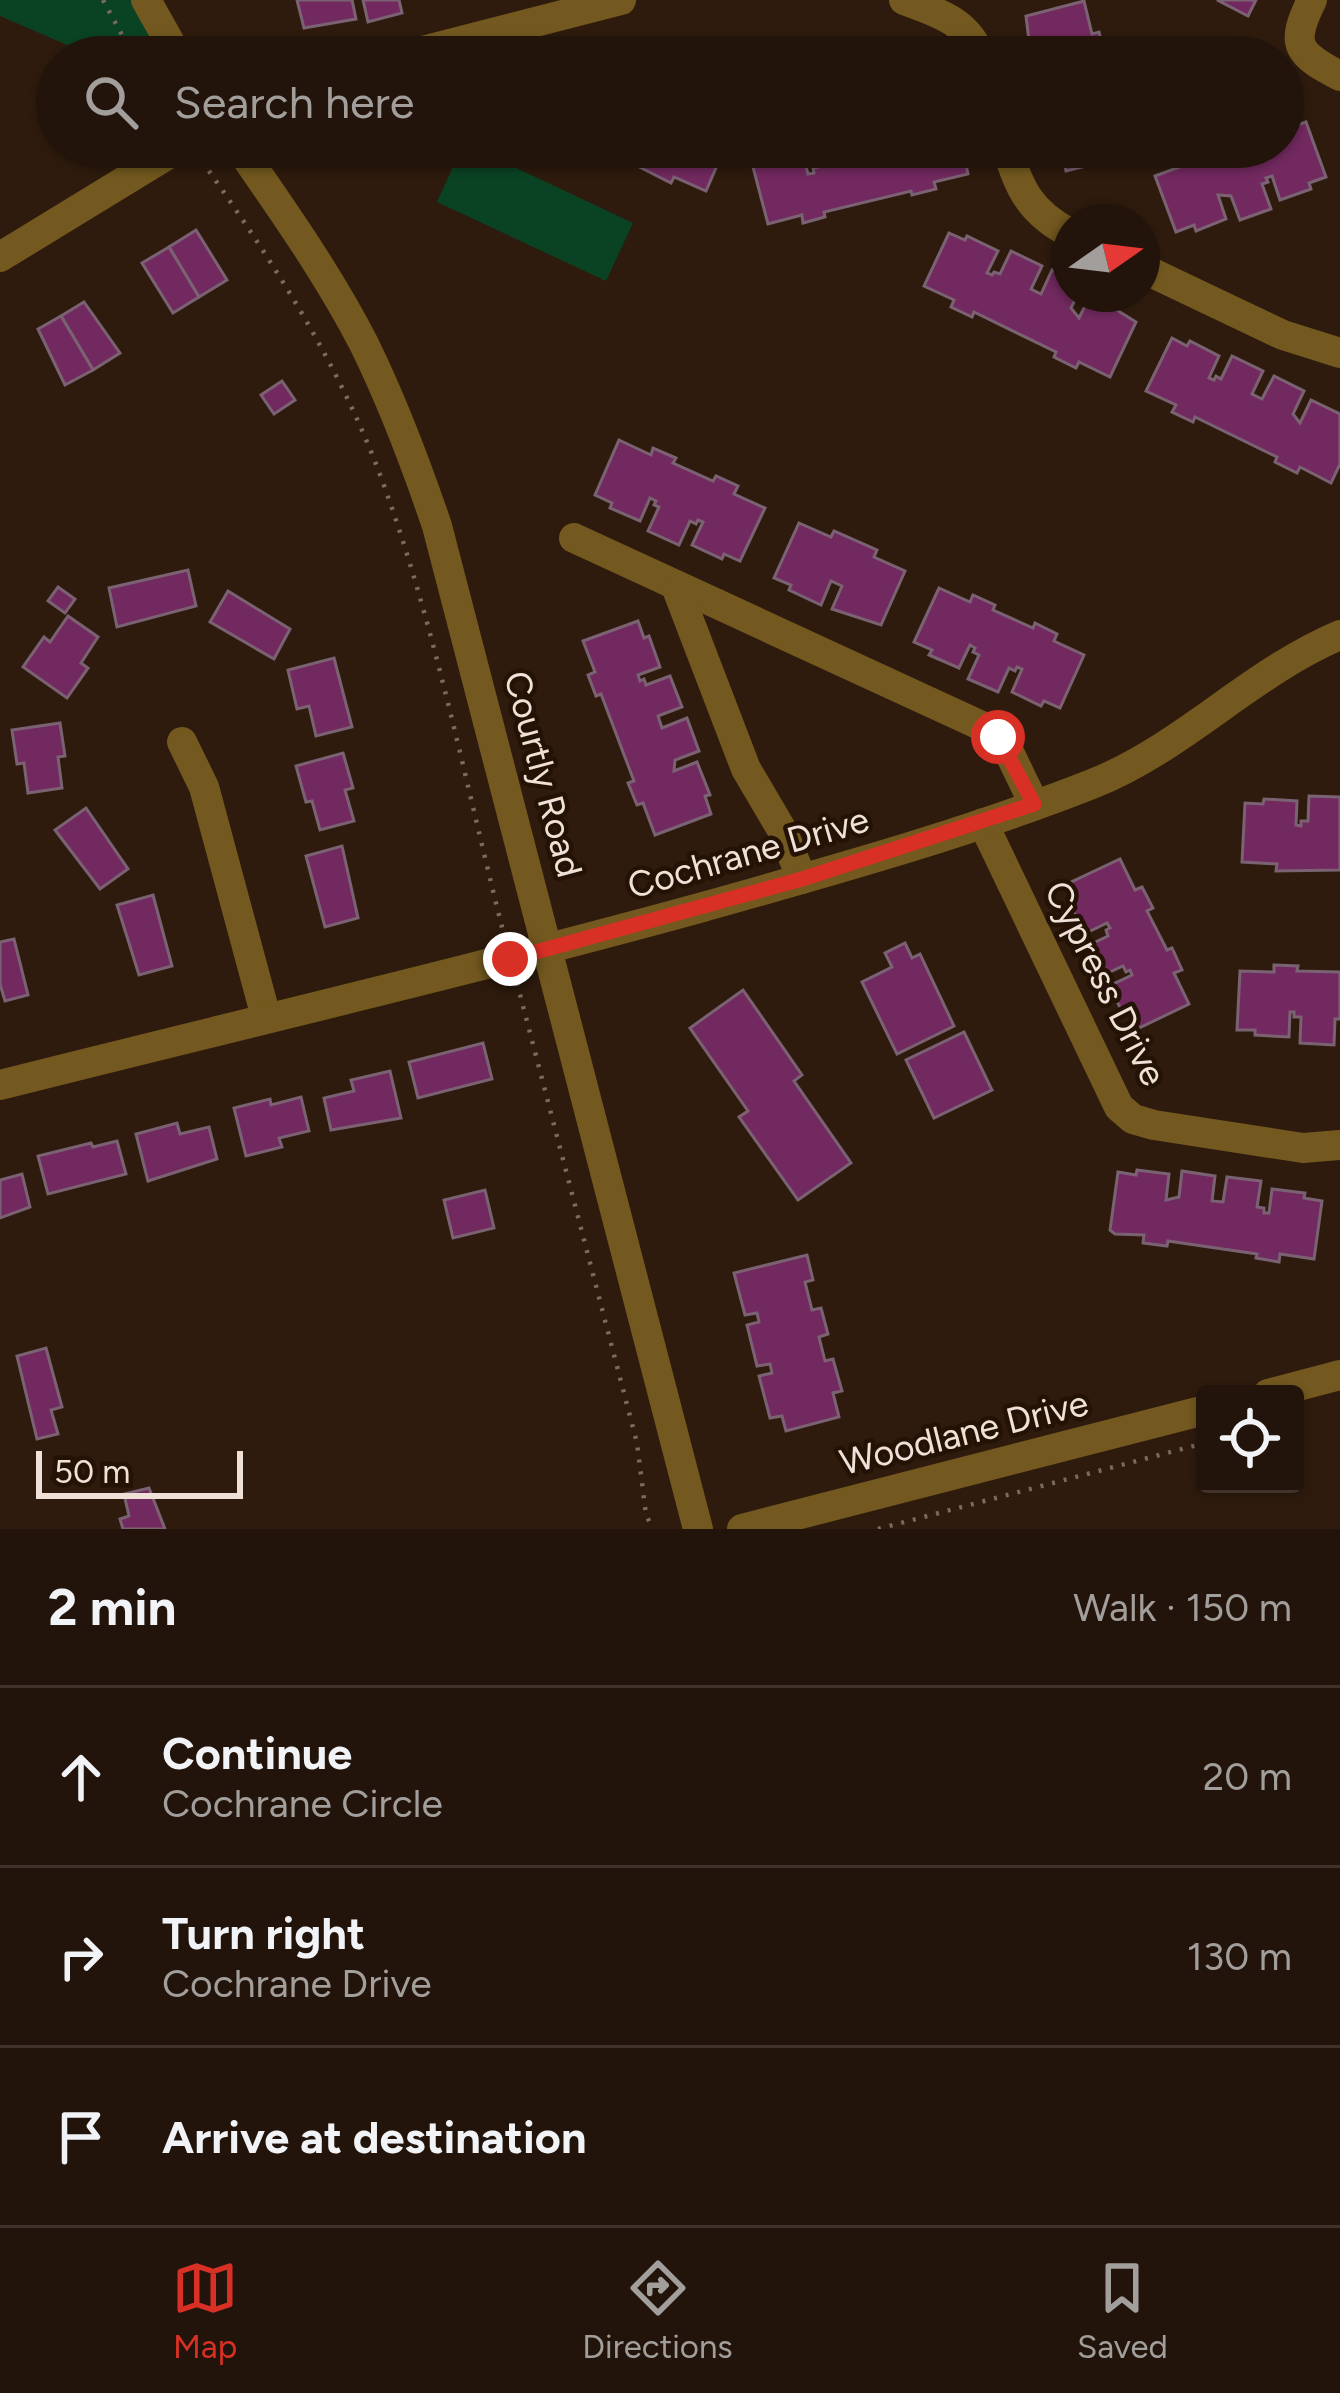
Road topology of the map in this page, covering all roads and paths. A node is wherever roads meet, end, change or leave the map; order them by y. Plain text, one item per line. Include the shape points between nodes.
1 (103, 0) edge
2 (146, 0) edge
3 (621, 0) edge
4 (904, 0) edge
5 (1312, 0) edge
6 (123, 36) edge
7 (166, 36) edge
8 (481, 36) edge
9 (969, 36) edge
10 (1299, 36) edge
11 (1304, 54) edge
12 (1340, 76) edge
13 (146, 168) edge
14 (206, 168) edge
15 (253, 168) edge
16 (1015, 168) edge
17 (1052, 222) edge
18 (0, 257) edge
19 (1160, 277) edge
20 (1340, 353) edge
21 (574, 538) dead end
22 (677, 589) junction
23 (1340, 635) edge
24 (182, 742) dead end
25 (1034, 804) junction
26 (983, 824) junction
27 (802, 879) junction
28 (550, 949) junction
29 (510, 959) junction
30 (266, 1018) junction
31 (0, 1085) edge
32 (1340, 1145) edge
33 (1340, 1376) edge
34 (1304, 1385) edge
35 (1196, 1412) edge
36 (1196, 1445) edge
37 (653, 1529) edge
38 (698, 1529) edge
39 (742, 1529) edge
40 (878, 1529) edge

1 - 6 path
2 - 7 street
3 - 8 street
4 - 9 street via 958,22
5 - 10 street
11 - 12 street
13 - 18 street
14 - 29 path via 298,301 381,477
15 - 28 street, Courtly Road via 363,343 415,462
16 - 17 street via 1028,202
19 - 20 street
21 - 22 street
22 - 25 street via 984,727 1008,750
22 - 27 street via 746,769
23 - 25 street, Cochrane Drive via 1142,760
24 - 30 street via 204,787
25 - 26 street, Cochrane Drive
26 - 27 street, Cochrane Drive
26 - 32 street, Cypress Drive via 1120,1107 1133,1119 1303,1148
27 - 28 street, Cochrane Drive
28 - 29 street, Cochrane Drive
28 - 38 street, Courtly Road
29 - 30 street, Cochrane Drive
29 - 37 path
30 - 31 street, Cochrane Drive
33 - 34 street
35 - 39 street, Woodlane Drive
36 - 40 path

